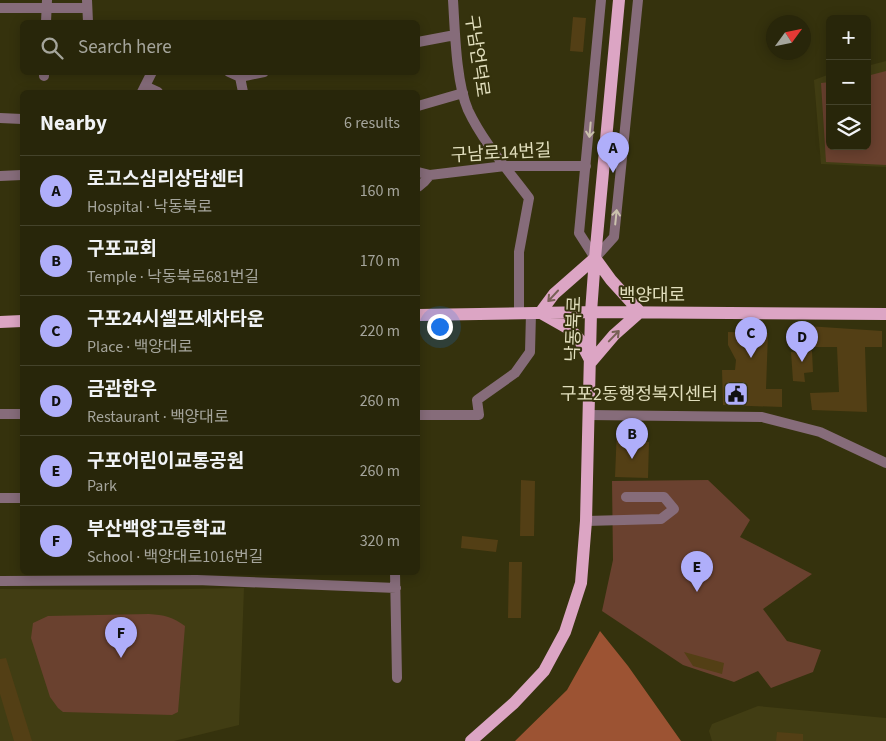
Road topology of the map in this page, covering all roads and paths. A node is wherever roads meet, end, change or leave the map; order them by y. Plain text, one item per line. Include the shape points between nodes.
1 (453, 0) edge
2 (601, 0) edge
3 (619, 0) edge
4 (638, 0) edge
5 (47, 4) edge
6 (87, 4) edge
7 (0, 8) edge
8 (46, 20) edge
9 (88, 20) edge
10 (455, 35) junction
11 (420, 42) edge
12 (151, 75) edge
13 (236, 75) edge
14 (250, 75) edge
15 (240, 77) junction
16 (144, 89) edge
17 (243, 90) edge
18 (463, 93) junction
19 (420, 105) edge
20 (0, 118) edge
21 (20, 118) edge
22 (505, 166) junction
23 (586, 166) junction
24 (420, 172) edge
25 (20, 175) edge
26 (430, 175) junction
27 (0, 176) edge
28 (420, 185) edge
29 (595, 258) junction
30 (591, 312) junction
31 (640, 312) junction
32 (530, 313) junction
33 (886, 314) edge
34 (420, 315) edge
35 (0, 322) edge
36 (20, 322) edge
37 (591, 362) junction
38 (0, 414) edge
39 (20, 414) edge
40 (420, 415) edge
41 (588, 415) junction
42 (886, 463) edge
43 (626, 497) dead end
44 (0, 498) edge
45 (20, 498) edge
46 (586, 520) junction
47 (395, 575) edge
48 (197, 576) edge
49 (0, 582) edge
50 (396, 588) junction
51 (397, 678) dead end
52 (470, 741) edge

1 - 10 street, 구남언덕로
2 -> 23 street
3 - 29 main road, 낙동북로
29 -> 4 street via 614,237
5 - 6 street
5 - 7 street
5 - 8 street
6 - 9 street
10 - 11 street
10 - 18 street, 구남언덕로
12 - 16 street
13 - 15 street
14 - 15 street
15 - 17 street
18 - 19 street
18 - 22 street, 구남언덕로 via 474,122
20 - 21 street
22 - 23 street, 구남로14번길
22 - 26 street, 구남로14번길
22 - 32 street, 구남언덕로 via 529,198 519,252
23 - 29 street via 579,233
24 - 26 street, 구남로14번길
25 - 27 street
26 - 28 street
29 - 30 main road, 낙동북로
29 - 31 main road
29 -> 32 main road
30 - 31 main road, 백양대로
30 - 32 main road, 백양대로
30 - 37 main road, 낙동북로
31 - 33 main road, 백양대로
37 -> 31 main road via 614,334
32 - 34 main road, 백양대로
32 - 37 main road via 571,330
32 - 40 street, 구남언덕로 via 530,352 515,373 477,400 479,415
35 - 36 main road
37 - 41 main road, 낙동북로
38 - 39 street
41 - 42 street via 762,417 820,432
41 - 46 main road, 낙동북로
43 - 46 street via 664,496 674,509 661,519
44 - 45 street
46 - 52 main road, 낙동북로 via 581,582 561,640 544,671 514,703
47 - 50 street
48 - 49 street
48 - 50 street
50 - 51 street

